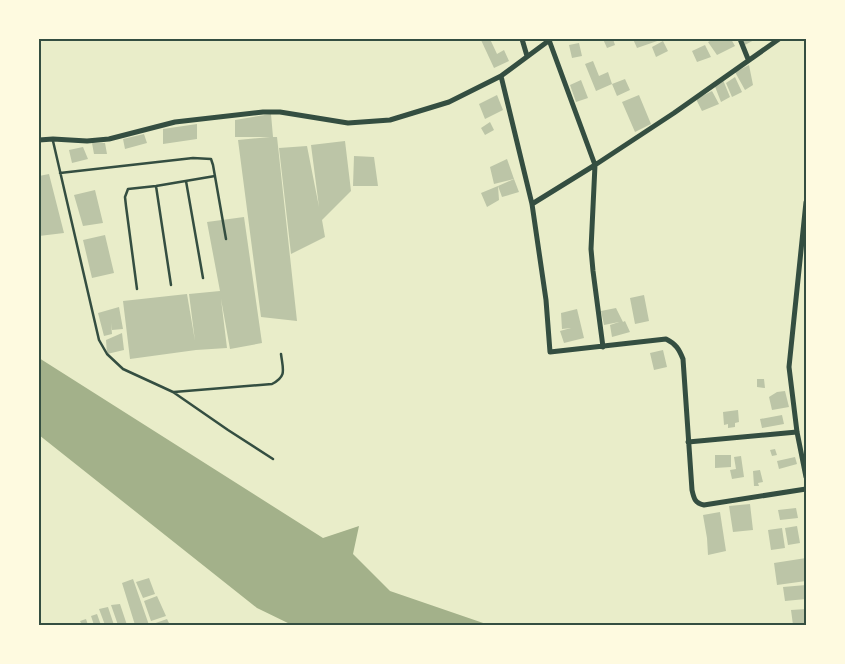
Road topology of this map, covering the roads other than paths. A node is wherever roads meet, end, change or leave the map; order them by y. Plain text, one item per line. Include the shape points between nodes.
1 (522, 39) edge
2 (550, 39) edge
3 (740, 39) edge
4 (779, 39) edge
5 (527, 56) junction
6 (748, 59) junction
7 (501, 76) junction
8 (53, 139) junction
9 (39, 140) edge
10 (595, 165) junction
11 (60, 173) junction
12 (215, 176) junction
13 (186, 182) junction
14 (156, 186) junction
15 (806, 202) edge
16 (532, 204) junction
17 (226, 239) dead end
18 (203, 278) dead end
19 (171, 285) dead end
20 (137, 289) dead end
21 (603, 347) junction
22 (281, 354) dead end
23 (173, 392) junction
24 (797, 432) junction
25 (688, 442) junction
26 (272, 459) dead end
27 (806, 477) edge
28 (806, 489) edge

1 - 5 street
2 - 5 street
2 - 10 street
3 - 6 street
4 - 6 street
5 - 7 street
6 - 10 street
7 - 8 street via 449,102 390,120 348,123 263,112 174,122 109,139
7 - 16 street
8 - 9 street
8 - 11 lane
10 - 16 street
10 - 21 street via 592,249
11 - 12 lane via 208,158 213,161
11 - 23 lane via 104,351 124,369
12 - 13 lane
12 - 17 lane
13 - 14 lane
13 - 18 lane
14 - 19 lane
14 - 20 lane via 128,189 125,197
15 - 24 street via 790,367
16 - 21 street via 546,300 549,351
21 - 25 street via 666,340 679,348 683,359
22 - 23 lane via 284,373 272,384
23 - 26 lane
24 - 25 street
24 - 27 street
25 - 28 street via 692,490 697,504

